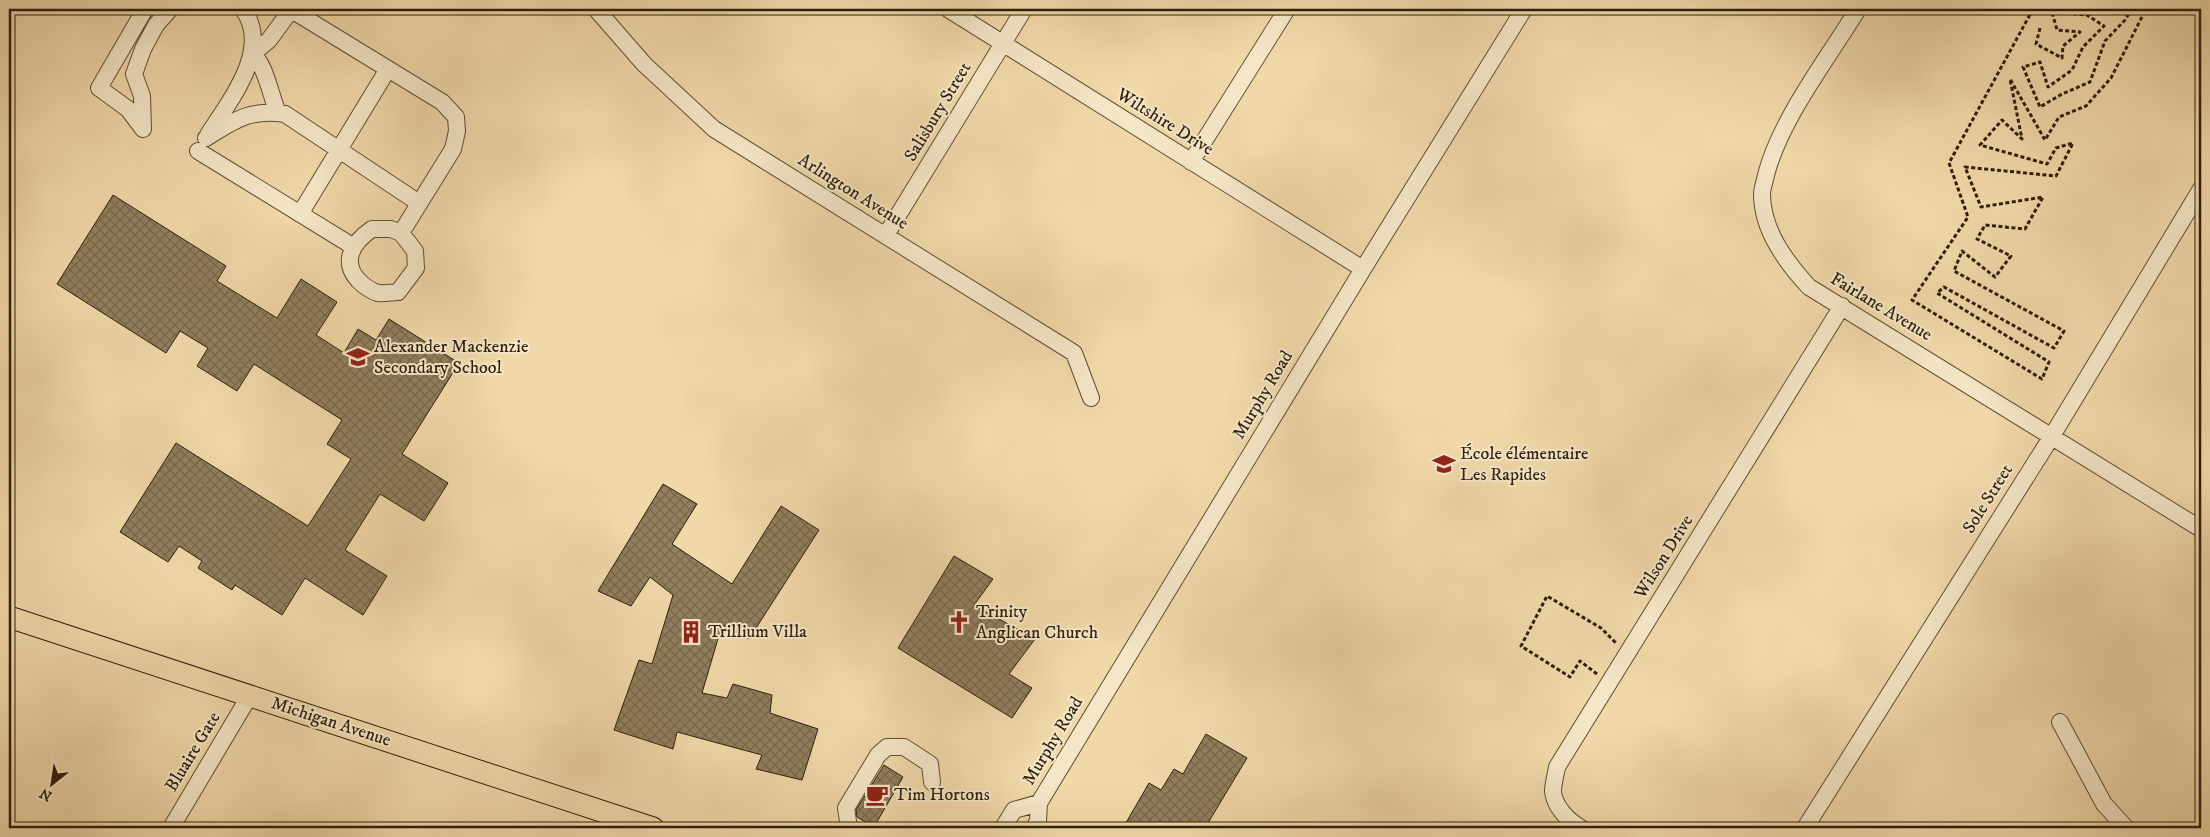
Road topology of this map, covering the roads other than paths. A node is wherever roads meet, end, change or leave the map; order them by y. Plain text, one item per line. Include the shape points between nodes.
1 (145, 9) edge
2 (170, 9) edge
3 (243, 9) edge
4 (290, 9) edge
5 (596, 9) edge
6 (948, 9) edge
7 (1024, 9) edge
8 (1287, 9) edge
9 (1524, 9) edge
10 (1858, 9) edge
11 (1002, 44) junction
12 (252, 54) junction
13 (388, 69) junction
14 (278, 113) junction
15 (340, 149) junction
16 (199, 150) junction
17 (1191, 162) junction
18 (2201, 189) edge
19 (419, 202) junction
20 (300, 214) junction
21 (401, 233) junction
22 (886, 236) junction
23 (354, 247) junction
24 (1363, 268) junction
25 (1842, 306) junction
26 (1091, 398) dead end
27 (2052, 436) junction
28 (2201, 529) edge
29 (9, 616) edge
30 (250, 695) junction
31 (2060, 722) dead end
32 (932, 782) dead end
33 (1039, 803) junction
34 (646, 827) edge
35 (170, 828) edge
36 (849, 828) edge
37 (1003, 828) edge
38 (1034, 828) edge
39 (1581, 828) edge
40 (1805, 828) edge
41 (2126, 828) edge

1 - 2 street via 99,88 128,110 143,129 142,96 134,74 156,25
3 - 12 street via 253,26
4 - 12 street via 269,40
4 - 13 street
5 - 22 street, Arlington Avenue via 644,64 714,129
6 - 11 street, Wiltshire Drive
7 - 11 street, Salisbury Street
8 - 17 street
9 - 24 street, Murphy Road
10 - 25 street, Fairlane Avenue via 1781,133 1771,156 1762,193 1777,248 1789,266 1809,287
11 - 17 street, Wiltshire Drive
11 - 22 street, Salisbury Street
12 - 14 street via 263,66
12 - 16 street via 238,85
13 - 15 street
13 - 19 street via 442,102 456,117 453,149
14 - 15 street via 285,114
14 - 16 street via 264,111 249,115
15 - 19 street
15 - 20 street
16 - 20 street
17 - 24 street, Wiltshire Drive
18 - 27 street, Sole Street
19 - 21 street
20 - 23 street
21 - 23 street via 391,229 372,229
21 - 23 street via 415,251 416,268 398,292 378,293 362,285 353,274 349,260
22 - 26 street, Arlington Avenue via 1074,353
24 - 33 street, Murphy Road
25 - 27 street, Fairlane Avenue
25 - 39 street, Wilson Drive via 1558,767 1553,791 1559,807
27 - 28 street, Fairlane Avenue
27 - 40 street, Sole Street
29 - 30 main road, Michigan Avenue
30 - 34 main road, Michigan Avenue
30 - 35 street, Bluaire Gate
31 - 41 street via 2104,804
32 - 36 street via 930,764 904,746 887,747 878,755 846,808
33 - 37 street, Murphy Road via 1014,810
33 - 38 street, Murphy Road via 1038,821

